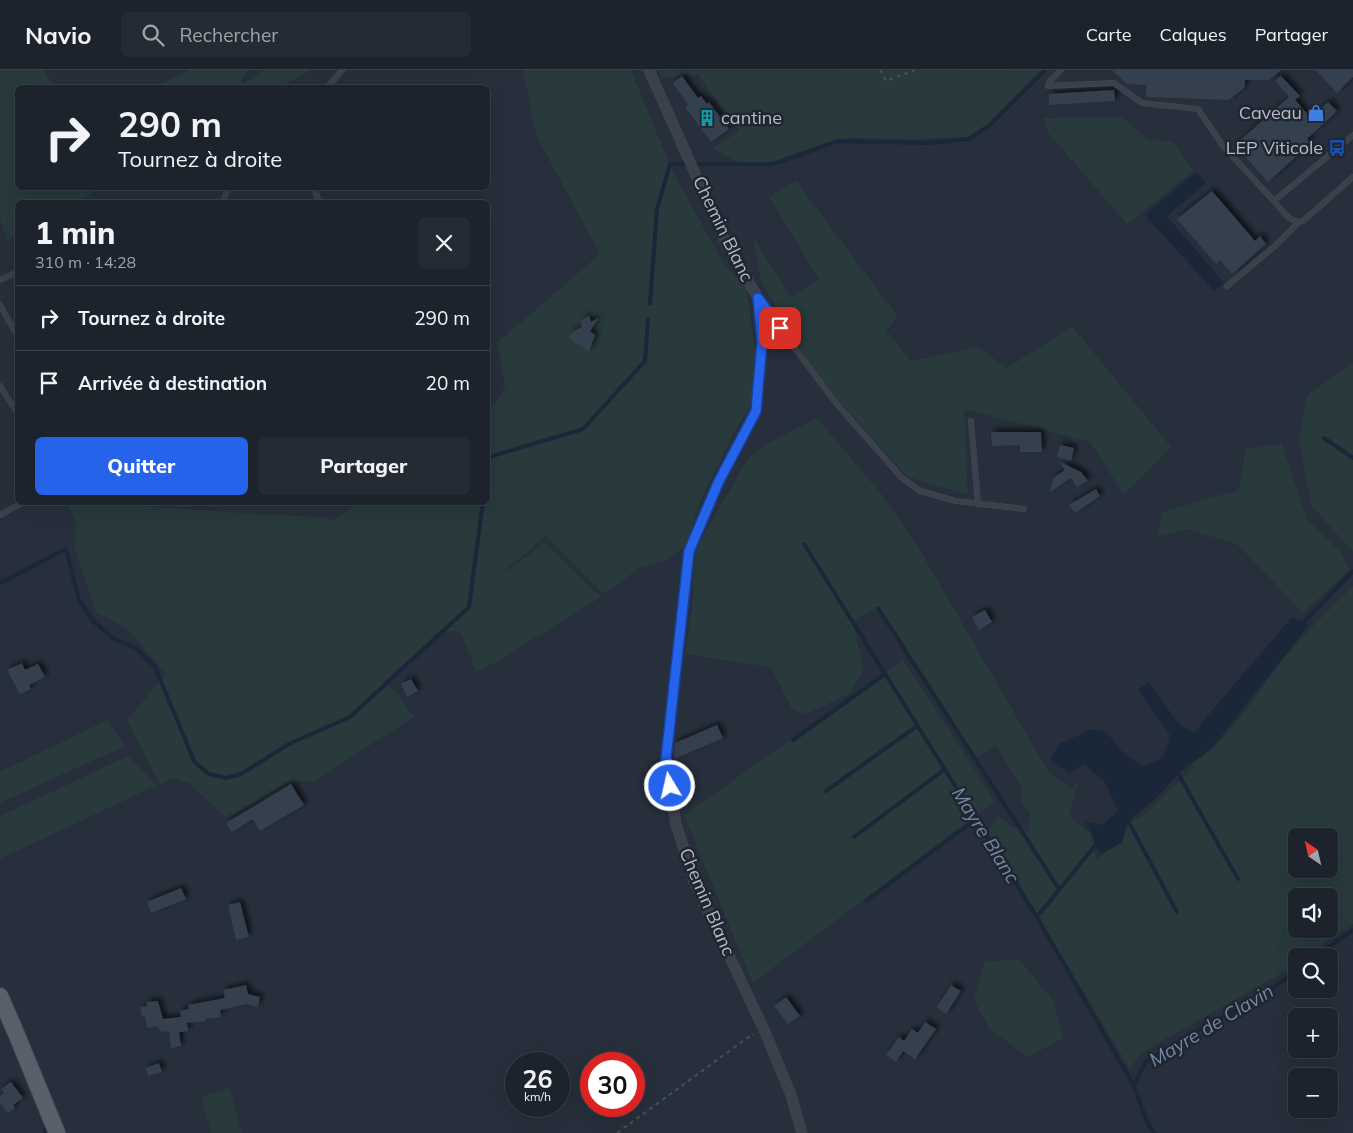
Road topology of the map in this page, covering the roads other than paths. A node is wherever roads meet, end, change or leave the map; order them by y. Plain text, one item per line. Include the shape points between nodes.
1 (342, 70) edge
2 (649, 70) edge
3 (1061, 70) edge
4 (330, 85) edge
5 (1353, 135) edge
6 (1353, 177) edge
7 (1274, 201) junction
8 (1298, 223) junction
9 (15, 273) edge
10 (0, 280) edge
11 (1227, 286) dead end
12 (758, 298) junction
13 (0, 305) edge
14 (15, 332) edge
15 (0, 386) edge
16 (15, 409) edge
17 (971, 421) dead end
18 (978, 504) junction
19 (18, 505) edge
20 (1024, 509) dead end
21 (0, 515) edge
22 (0, 996) edge
23 (57, 1133) edge
24 (802, 1133) edge

1 - 4 lane
2 - 12 street, Chemin Blanc via 726,243
3 - 7 lane via 1048,86 1114,83 1142,102 1198,109 1223,146
5 - 7 lane
6 - 8 lane via 1308,218
7 - 8 lane
8 - 11 lane
9 - 10 lane
12 - 18 lane via 836,403 902,478 920,491 956,502
12 - 24 street, Chemin Blanc via 762,342 756,411 719,481 689,551 666,758 676,824 694,881 766,1032
13 - 14 lane
15 - 16 lane
17 - 18 lane
18 - 20 lane
19 - 21 lane
22 - 23 main road

